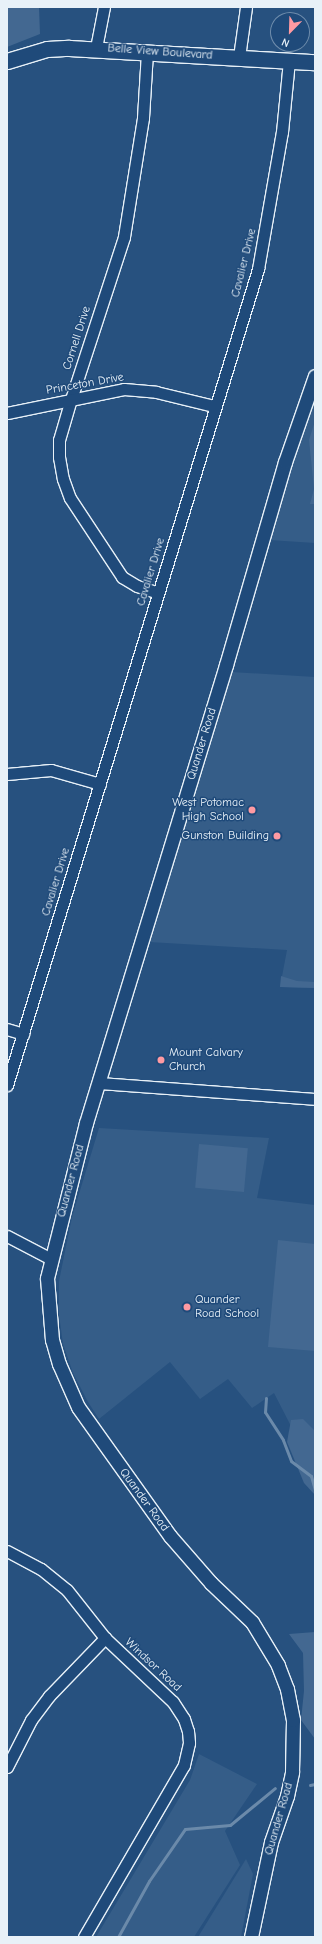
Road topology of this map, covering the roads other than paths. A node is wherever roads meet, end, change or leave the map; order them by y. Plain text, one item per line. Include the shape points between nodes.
1 (104, 7) edge
2 (246, 7) edge
3 (96, 48) junction
4 (147, 52) junction
5 (239, 57) junction
6 (288, 60) junction
7 (7, 61) edge
8 (315, 62) edge
9 (315, 376) edge
10 (71, 399) junction
11 (214, 406) junction
12 (7, 413) edge
13 (158, 593) junction
14 (7, 774) edge
15 (100, 784) junction
16 (7, 1029) edge
17 (23, 1034) junction
18 (98, 1084) junction
19 (7, 1085) edge
20 (315, 1099) edge
21 (7, 1236) edge
22 (50, 1259) junction
23 (7, 1551) edge
24 (105, 1638) junction
25 (7, 1767) edge
26 (84, 1937) edge
27 (251, 1937) edge

1 - 3 street
2 - 5 street
3 - 4 main road, Belle View Boulevard
3 - 7 main road, Belle View Boulevard via 47,49
4 - 5 main road, Belle View Boulevard
4 - 10 street, Cornell Drive via 143,118 124,237
5 - 6 main road, Belle View Boulevard
6 - 8 main road, Belle View Boulevard
6 - 11 street, Cavalier Drive via 282,132 263,252
9 - 18 street, Quander Road via 285,462 225,671
10 - 11 street, Princeton Drive via 137,389
10 - 12 street, Princeton Drive
10 - 13 street, Cornell Drive via 59,440 60,469 66,490 122,577 137,586
11 - 13 street, Cavalier Drive
13 - 15 street, Cavalier Drive
14 - 15 street via 51,770
15 - 17 street, Cavalier Drive
16 - 17 street
17 - 19 street, Cavalier Drive
18 - 20 street
18 - 22 street, Quander Road
21 - 22 street
22 - 27 street, Quander Road via 46,1293 52,1340 59,1364 78,1407 170,1536 211,1583 252,1622 278,1665 287,1689 293,1720 292,1772 287,1796 271,1842
23 - 24 street, Windsor Road via 27,1560 57,1581 81,1606
24 - 25 street via 49,1696 32,1720
24 - 26 street, Windsor Road via 173,1702 184,1719 189,1743 184,1764

